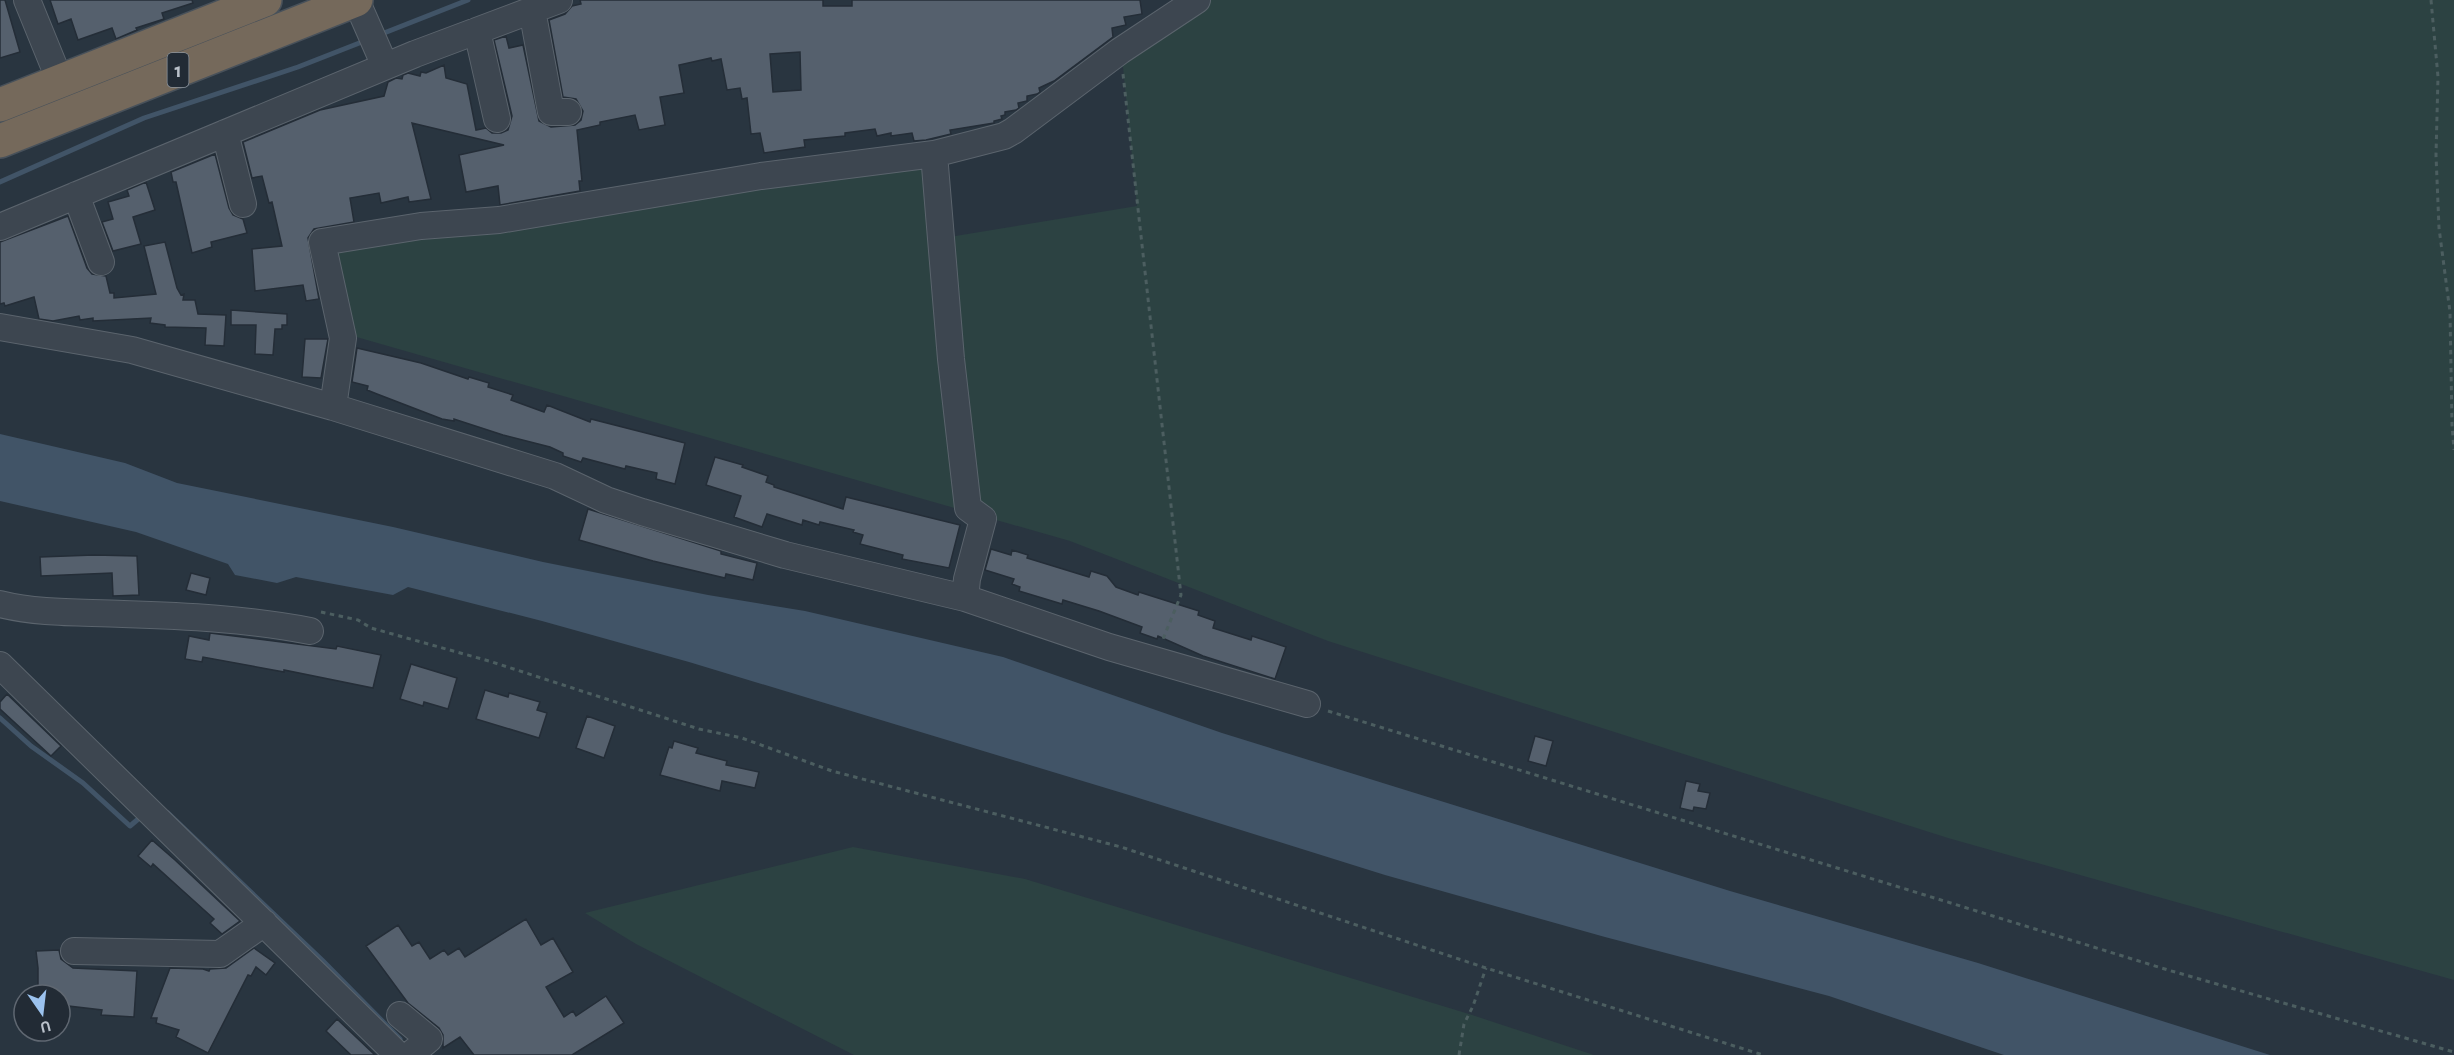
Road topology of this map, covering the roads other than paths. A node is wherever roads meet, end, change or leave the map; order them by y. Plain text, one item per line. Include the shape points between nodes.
1 (27, 0) edge
2 (265, 0) edge
3 (559, 0) edge
4 (1197, 0) edge
5 (357, 4) edge
6 (532, 10) junction
7 (477, 31) junction
8 (383, 63) junction
9 (60, 81) junction
10 (0, 105) edge
11 (568, 112) dead end
12 (497, 119) dead end
13 (225, 133) junction
14 (0, 141) edge
15 (934, 154) junction
16 (76, 195) junction
17 (243, 204) dead end
18 (0, 226) edge
19 (102, 262) dead end
20 (0, 327) edge
21 (333, 407) junction
22 (965, 598) junction
23 (0, 604) edge
24 (313, 621) road end
25 (0, 665) edge
26 (1307, 704) road end
27 (264, 923) junction
28 (75, 951) dead end
29 (400, 1015) dead end
30 (416, 1050) edge
31 (398, 1055) edge

1 - 9 street
2 - 9 highway, 1
3 - 6 street
4 - 15 street via 1004,136
5 - 8 street
5 - 14 highway, 1
6 - 7 street
6 - 11 street via 551,112
7 - 8 street
7 - 12 street
8 - 13 street
9 - 10 highway, 1
13 - 16 street
13 - 17 street
15 - 21 street via 761,176 499,220 421,226 322,242 343,338
15 - 22 street via 968,508 984,519
16 - 18 street
16 - 19 street
20 - 21 street via 132,350
21 - 22 street via 555,476 606,500 785,555
22 - 26 street via 1109,647
23 - 24 street via 62,613
25 - 27 street
27 - 28 street via 220,954
27 - 31 street
29 - 30 street via 429,1040

